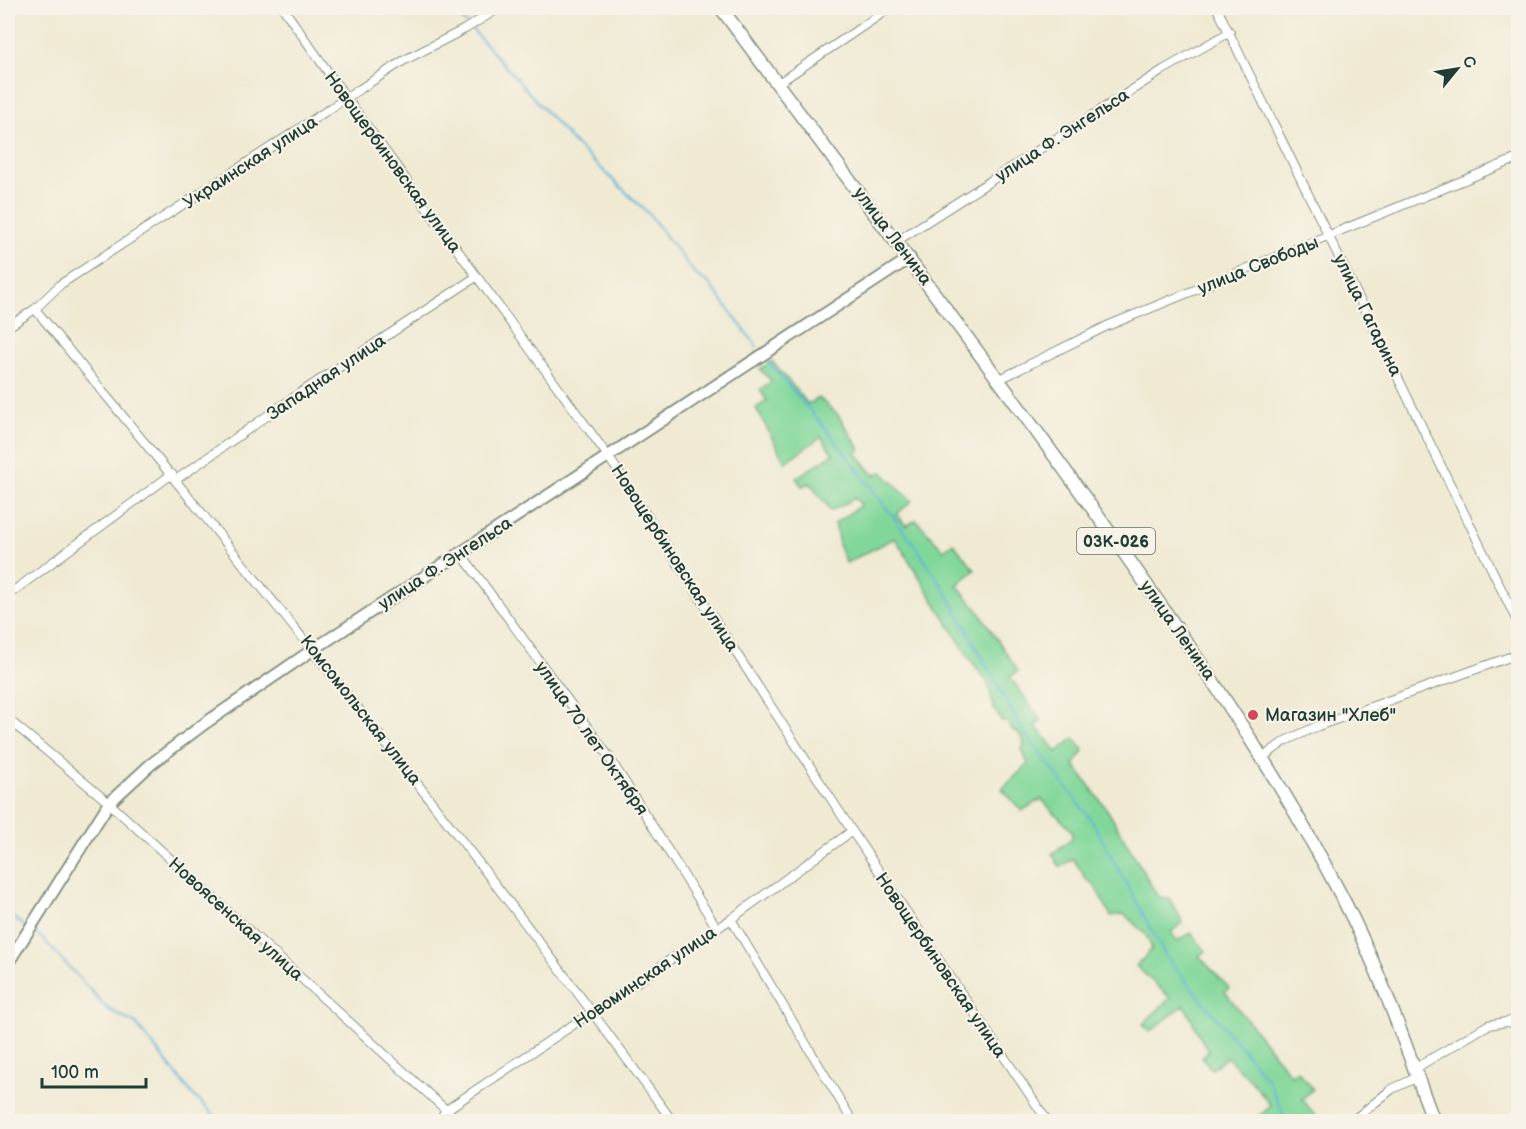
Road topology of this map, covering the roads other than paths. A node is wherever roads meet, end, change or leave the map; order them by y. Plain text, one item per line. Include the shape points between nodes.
1 (283, 8) edge
2 (499, 8) edge
3 (721, 8) edge
4 (890, 8) edge
5 (1217, 8) edge
6 (1230, 32) junction
7 (777, 84) junction
8 (347, 99) junction
9 (1518, 158) edge
10 (1330, 236) junction
11 (897, 241) junction
12 (910, 258) junction
13 (476, 278) junction
14 (35, 309) junction
15 (8, 327) edge
16 (1000, 380) junction
17 (608, 456) junction
18 (174, 477) junction
19 (460, 552) junction
20 (8, 595) edge
21 (1518, 622) edge
22 (314, 649) junction
23 (1518, 654) edge
24 (8, 719) edge
25 (1262, 758) junction
26 (109, 803) junction
27 (852, 831) junction
28 (731, 919) junction
29 (717, 927) junction
30 (8, 963) edge
31 (593, 1012) junction
32 (1514, 1021) edge
33 (1518, 1030) edge
34 (1416, 1073) junction
35 (446, 1110) junction
36 (438, 1122) edge
37 (462, 1122) edge
38 (673, 1122) edge
39 (853, 1122) edge
40 (1048, 1122) edge
41 (1351, 1122) edge
42 (1434, 1122) edge

1 - 8 street, Новощербиновская улица
2 - 8 street, Украинская улица via 403,61
3 - 7 main road, улица Ленина / 03К-026
4 - 7 street
5 - 6 street, улица Гагарина
6 - 10 street, улица Гагарина
6 - 11 street, улица Ф. Энгельса via 1163,70
7 - 11 main road, улица Ленина / 03К-026
8 - 13 street, Новощербиновская улица
8 - 14 street, Украинская улица via 61,284
9 - 10 street, улица Свободы
10 - 16 street, улица Свободы via 1107,326
10 - 21 street, улица Гагарина
11 - 12 main road, улица Ленина / 03К-026
12 - 16 main road, улица Ленина / 03К-026
12 - 17 main road, улица Ф. Энгельса
13 - 17 street, Новощербиновская улица
13 - 18 street, Западная улица
14 - 15 street, Украинская улица
14 - 18 street, Комсомольская улица
16 - 25 main road, улица Ленина / 03К-026 via 1199,657
17 - 19 main road, улица Ф. Энгельса
17 - 27 street, Новощербиновская улица
18 - 20 street, Западная улица
18 - 22 street, Комсомольская улица
19 - 22 main road, улица Ф. Энгельса
19 - 29 street, улица 70 лет Октября via 607,754
22 - 26 main road, улица Ф. Энгельса via 204,724 150,765
22 - 31 street, Комсомольская улица
23 - 25 street via 1318,726 1285,741
24 - 26 street, Новоясенская улица
25 - 34 main road, улица Ленина / 03К-026 via 1345,902
26 - 30 main road, улица Ф. Энгельса
26 - 35 street, Новоясенская улица
27 - 28 street, Новоминская улица
27 - 40 street, Новощербиновская улица
28 - 29 street, Новоминская улица
28 - 39 street
29 - 31 street, Новоминская улица
31 - 35 street, Новоминская улица
31 - 38 street, Комсомольская улица
32 - 33 street
32 - 34 street via 1488,1025
34 - 41 street
34 - 42 main road, улица Ленина / 03К-026
35 - 36 street, Новоминская улица
35 - 37 street, Новоясенская улица

